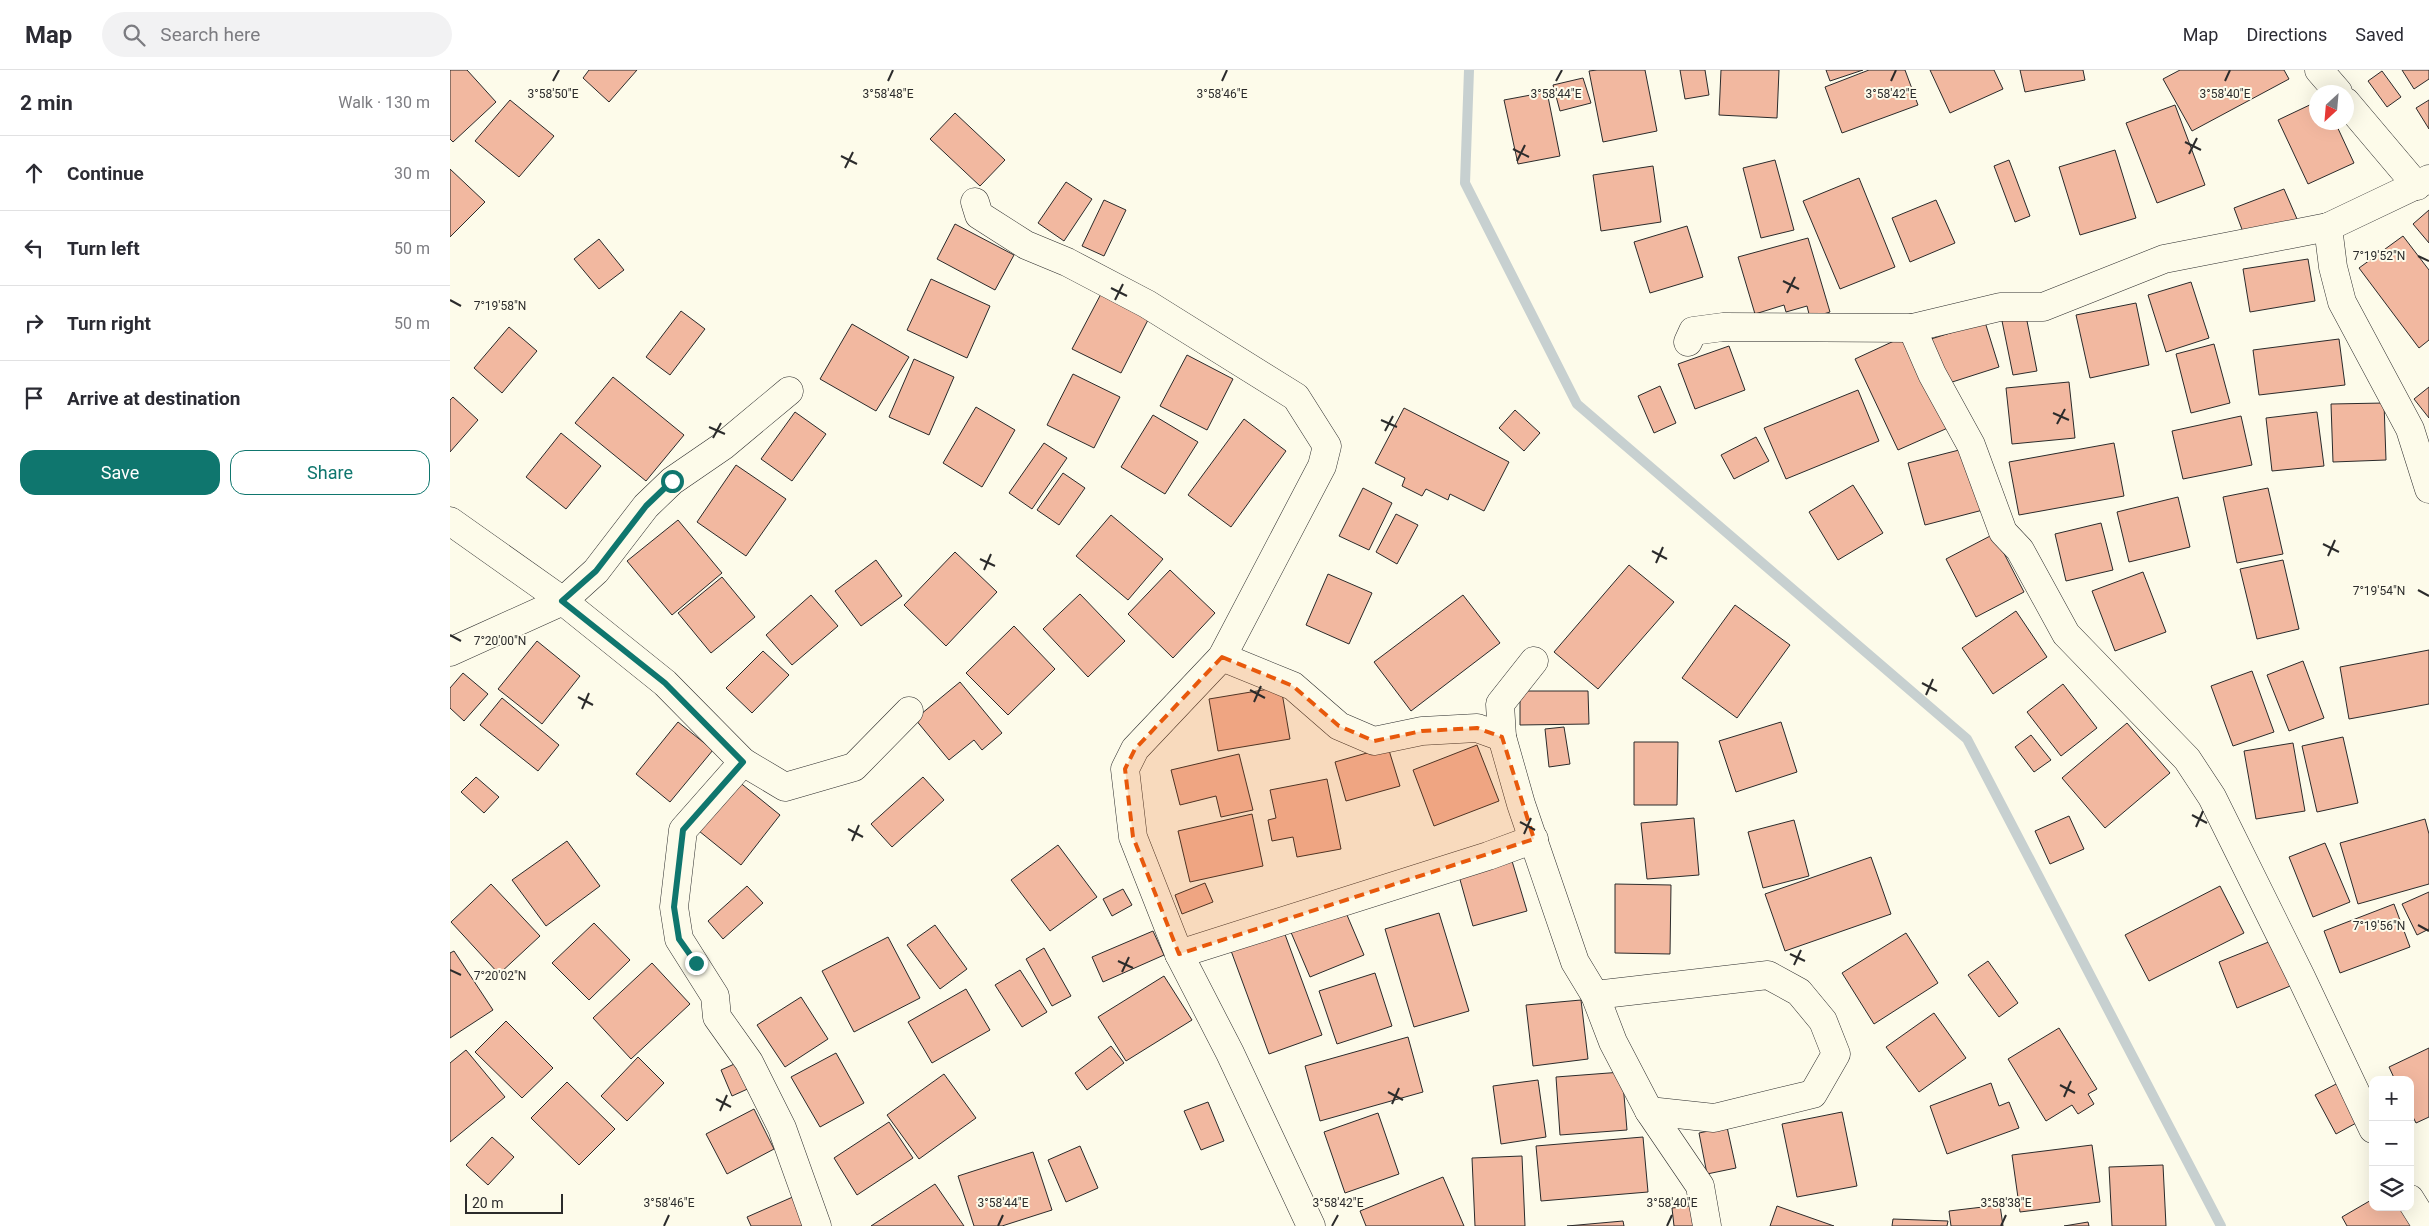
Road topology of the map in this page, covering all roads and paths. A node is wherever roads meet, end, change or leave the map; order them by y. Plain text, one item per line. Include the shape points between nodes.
1 (2320, 70) edge
2 (2332, 85) edge
3 (2354, 110) edge
4 (2423, 183) edge
5 (975, 202) dead end
6 (2328, 227) junction
7 (1912, 328) junction
8 (1688, 342) dead end
9 (790, 391) dead end
10 (2429, 488) edge
11 (450, 521) edge
12 (562, 601) junction
13 (450, 652) edge
14 (1222, 657) junction
15 (1534, 661) dead end
16 (909, 711) dead end
17 (1502, 737) junction
18 (743, 762) junction
19 (1534, 839) junction
20 (1179, 954) junction
21 (1595, 995) junction
22 (1650, 1111) junction
23 (2369, 1121) edge
24 (2414, 1205) edge
25 (817, 1226) edge
26 (1310, 1226) edge
27 (1707, 1226) edge
28 (2427, 1226) edge

1 - 2 street
3 - 4 street
4 - 6 street
5 - 14 street via 979,215 998,228 1147,304 1296,397 1327,446 1322,466
6 - 7 street via 2164,259 2043,307 2000,307
6 - 10 street via 2342,302 2410,429
7 - 8 street via 1723,327 1693,331
7 - 23 street via 1932,374 1971,445 2003,532 2020,550 2066,634 2187,759 2212,798
9 - 12 street via 724,446 672,481 646,506 596,571
11 - 12 street
12 - 13 street
12 - 18 street via 665,683
14 - 17 street via 1293,686 1339,726 1374,741 1422,731 1477,728
14 - 20 street via 1135,749 1125,769 1133,837
15 - 17 street via 1500,704
16 - 18 street via 854,767 785,787
17 - 19 street
18 - 25 street via 683,830 674,907 679,939 716,996 717,1017 749,1062 782,1128
19 - 20 street
19 - 21 street via 1575,962
20 - 26 street via 1230,1053
21 - 22 street via 1613,1042
21 - 22 street via 1768,975 1799,992 1823,1021 1836,1054 1813,1094 1714,1118
22 - 27 street via 1700,1186
24 - 28 street

